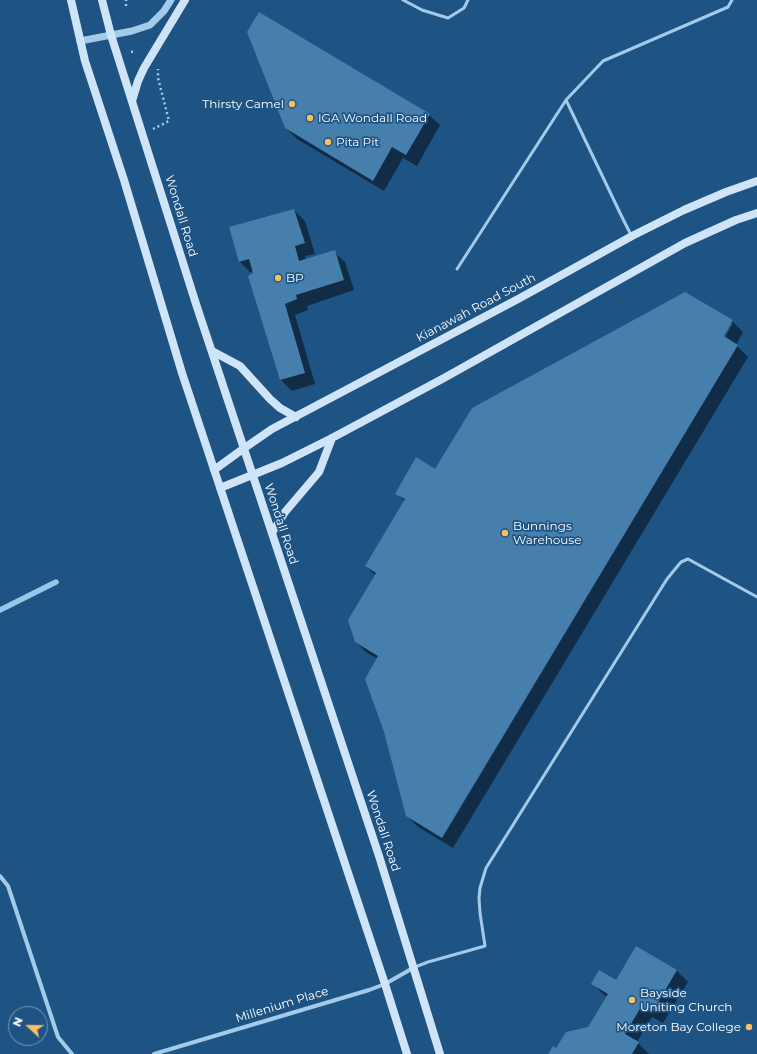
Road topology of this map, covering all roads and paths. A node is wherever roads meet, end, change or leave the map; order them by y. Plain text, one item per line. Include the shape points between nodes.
1 (71, 0) edge
2 (102, 0) edge
3 (126, 0) edge
4 (171, 0) edge
5 (185, 0) edge
6 (403, 0) edge
7 (468, 0) edge
8 (732, 0) edge
9 (126, 6) dead end
10 (111, 35) junction
11 (80, 41) junction
12 (136, 51) dead end
13 (131, 52) dead end
14 (162, 64) dead end
15 (566, 100) junction
16 (132, 101) junction
17 (142, 134) junction
18 (757, 181) edge
19 (757, 213) edge
20 (632, 236) junction
21 (457, 269) dead end
22 (212, 351) junction
23 (296, 417) junction
24 (332, 438) junction
25 (243, 449) junction
26 (214, 470) junction
27 (253, 475) junction
28 (220, 488) junction
29 (272, 533) junction
30 (757, 597) edge
31 (0, 876) edge
32 (413, 968) junction
33 (385, 984) junction
34 (72, 1054) edge
35 (154, 1054) edge
36 (407, 1054) edge
37 (440, 1054) edge

1 - 11 main road
2 - 10 main road, Wondall Road
3 - 9 path
4 - 10 street via 150,25
5 - 16 main road via 144,68
6 - 7 lane via 422,10 448,18 464,8
8 - 15 lane via 728,6 603,61
10 - 11 street
10 - 16 main road, Wondall Road
11 - 26 main road
12 - 13 path
14 - 17 path via 158,70 158,78 170,121
15 - 20 lane
15 - 21 lane
16 - 17 main road, Wondall Road
17 - 22 main road, Wondall Road
18 - 20 main road, Kianawah Road South via 684,210
19 - 24 main road via 685,242
20 - 23 main road, Kianawah Road South
22 - 23 main road via 240,366 270,399
22 - 25 main road, Wondall Road
23 - 25 main road, Kianawah Road South via 272,429
24 - 27 main road
24 - 29 main road via 319,472 285,512
25 - 26 main road, Kianawah Road South
25 - 27 main road, Wondall Road
26 - 28 main road
27 - 28 main road
27 - 29 main road, Wondall Road
28 - 33 main road
29 - 32 main road, Wondall Road via 379,856
30 - 32 lane via 688,559 681,562 667,579 486,868 479,898 485,946
31 - 34 street via 8,886 58,1037
32 - 33 street, Millenium Place
32 - 37 main road, Wondall Road
33 - 35 street, Millenium Place
33 - 36 main road

